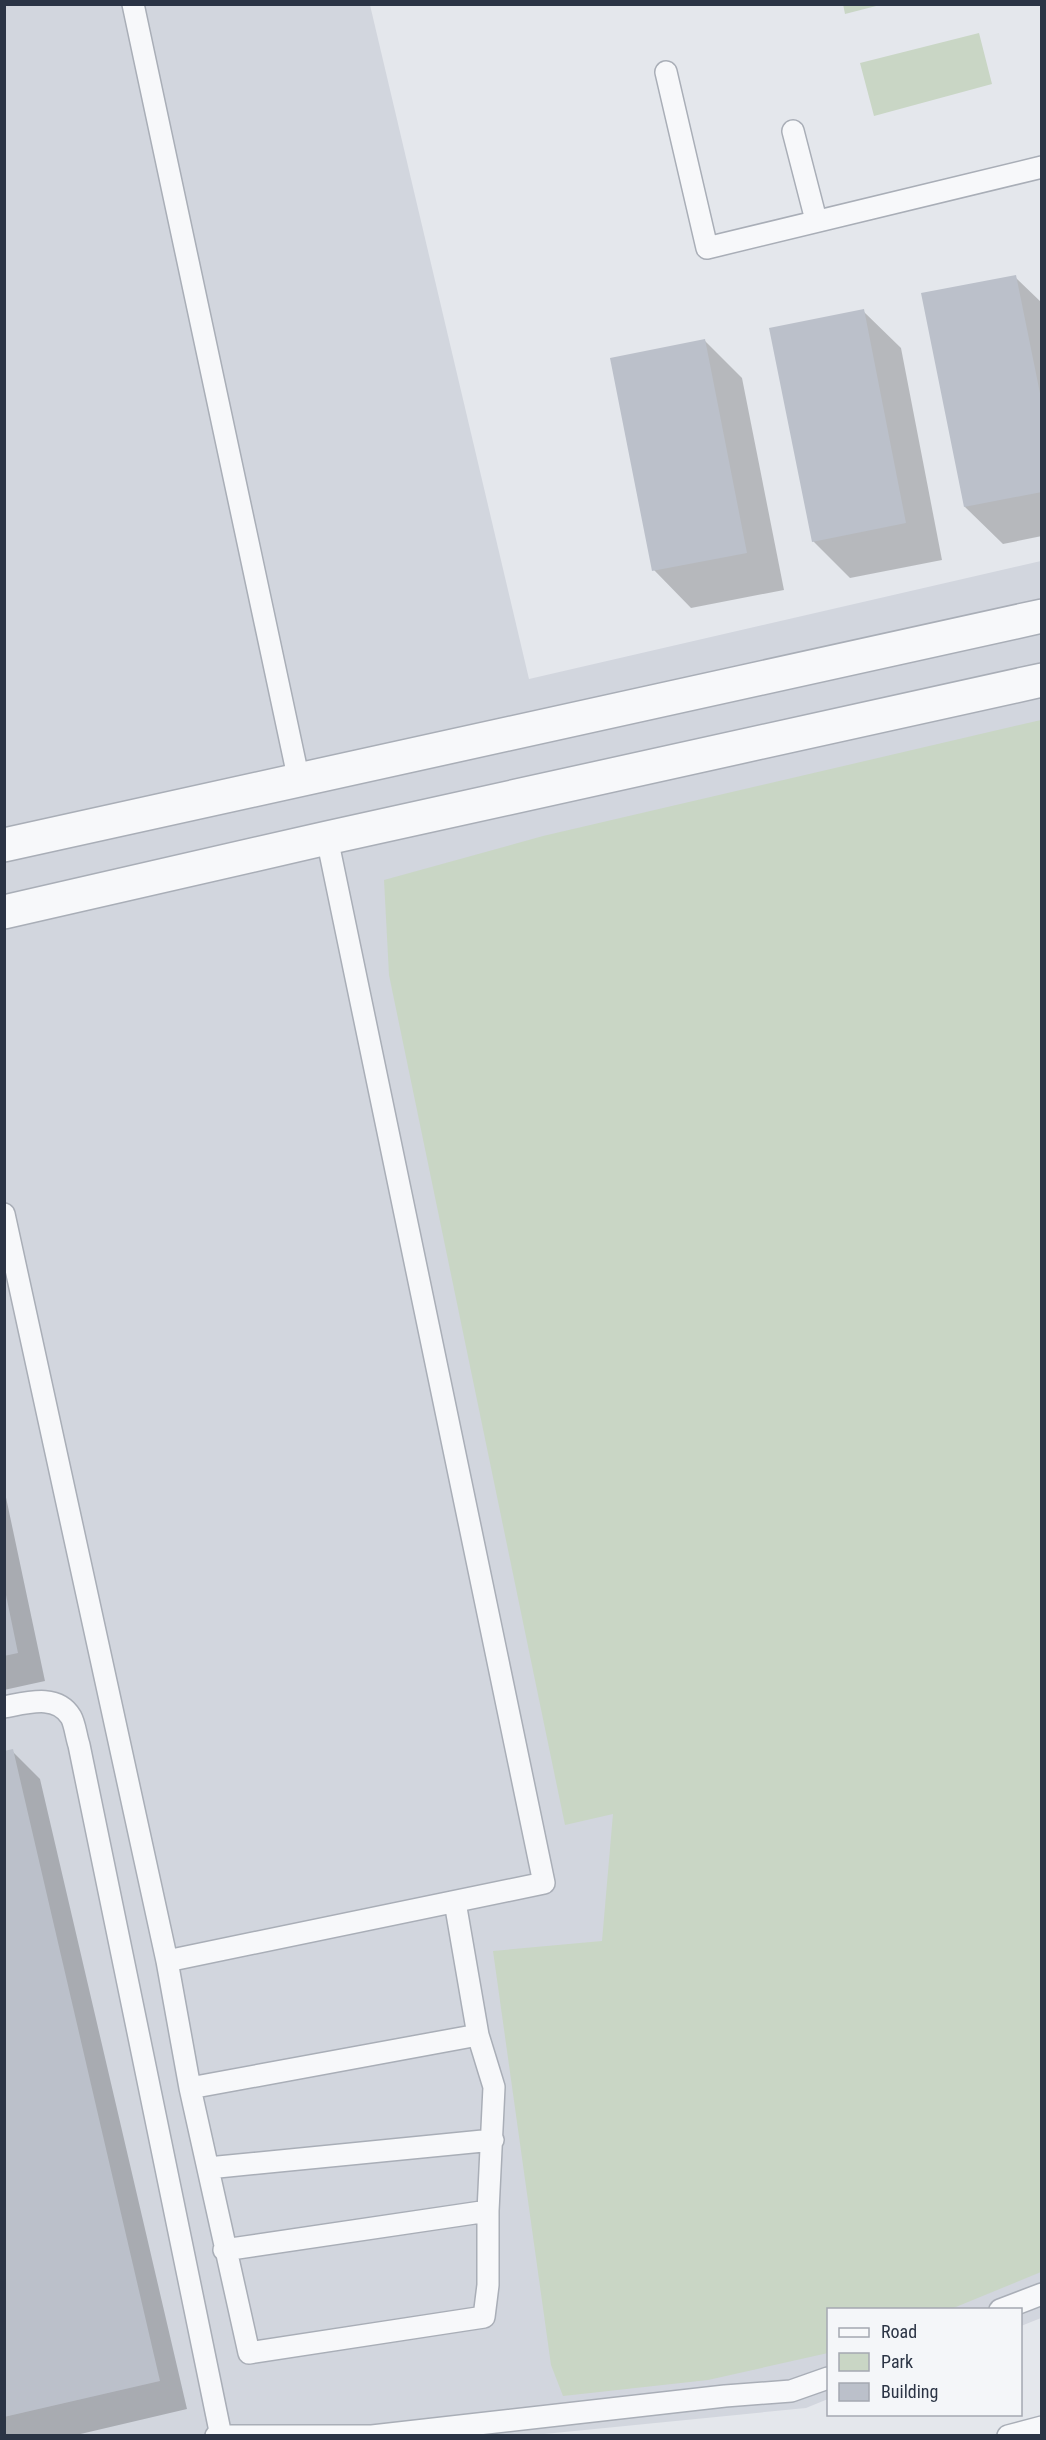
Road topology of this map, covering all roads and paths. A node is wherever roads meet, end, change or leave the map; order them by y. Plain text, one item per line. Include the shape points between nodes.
1 (133, 4) edge
2 (666, 72) dead end
3 (793, 132) dead end
4 (1041, 167) edge
5 (816, 220) junction
6 (1041, 616) edge
7 (1041, 680) edge
8 (299, 781) junction
9 (327, 838) junction
10 (4, 845) edge
11 (4, 912) edge
12 (4, 1214) edge
13 (4, 1707) edge
14 (455, 1902) junction
15 (167, 1961) junction
16 (478, 2036) junction
17 (189, 2088) junction
18 (493, 2140) junction
19 (208, 2168) junction
20 (488, 2211) junction
21 (224, 2250) junction
22 (1041, 2294) edge
23 (1005, 2308) edge
24 (827, 2378) edge
25 (1041, 2427) edge
26 (219, 2435) edge
27 (371, 2436) edge
28 (1008, 2436) edge

1 - 8 lane
2 - 5 lane via 707,248
3 - 5 lane
4 - 5 lane
6 - 8 street
7 - 9 street
8 - 10 street
9 - 11 street
9 - 14 lane via 544,1883
12 - 15 lane
13 - 26 lane via 55,1702 71,1716 180,2230
14 - 15 lane
14 - 16 lane
15 - 17 lane
16 - 17 lane
16 - 18 lane via 494,2087
17 - 19 lane
18 - 19 lane
18 - 20 lane
19 - 21 lane
20 - 21 lane
20 - 21 lane via 484,2317 249,2353
22 - 23 lane
24 - 27 lane via 791,2391
25 - 28 lane
26 - 27 lane

